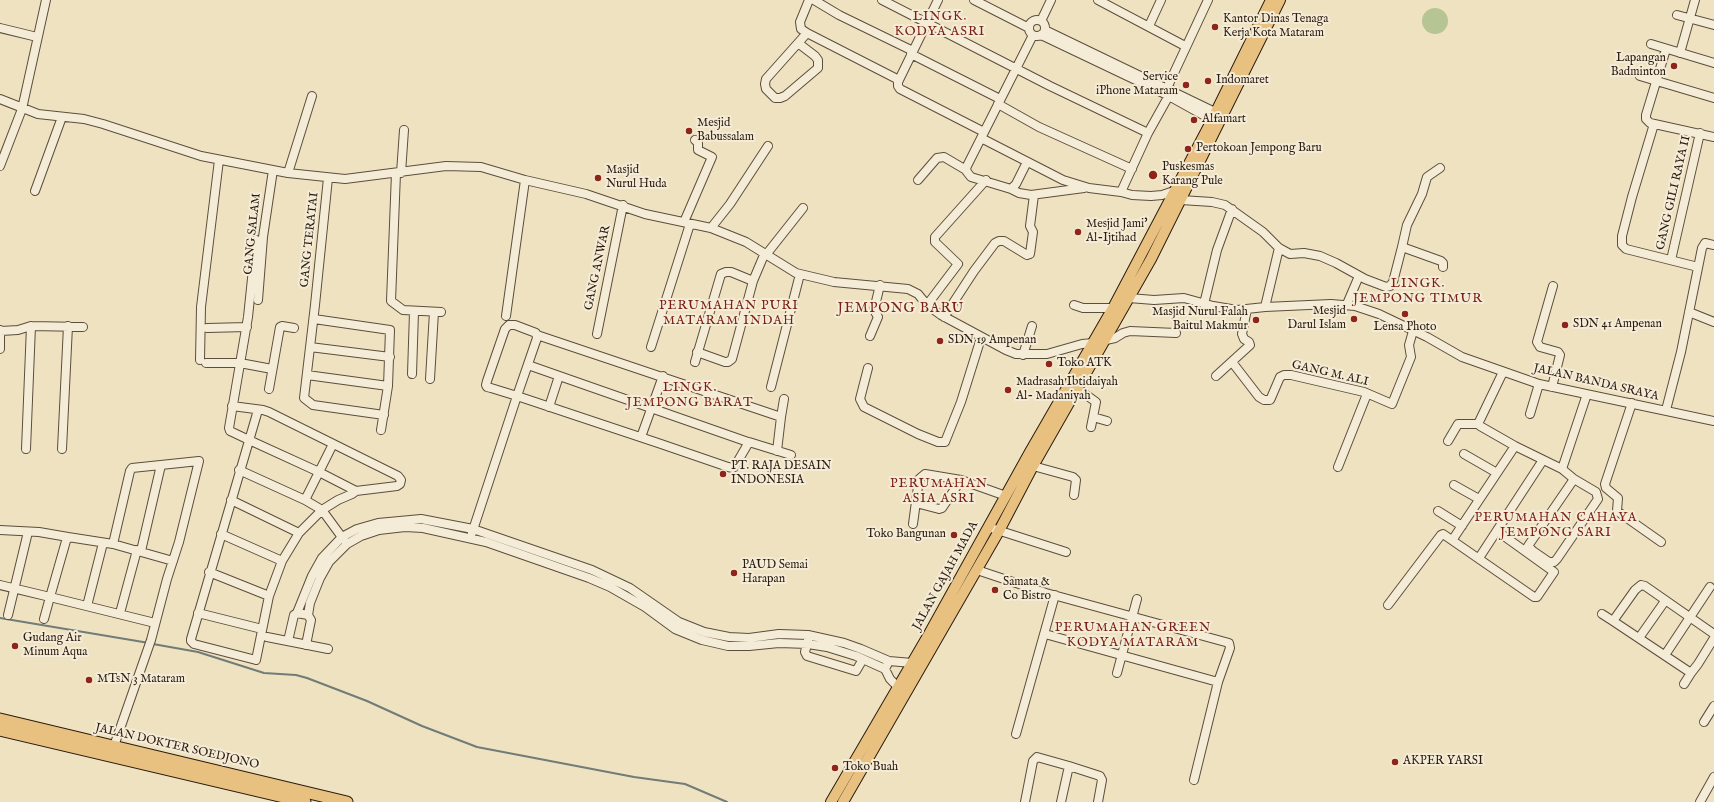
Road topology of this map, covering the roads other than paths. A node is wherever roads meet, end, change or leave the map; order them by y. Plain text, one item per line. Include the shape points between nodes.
1 (46, 0) edge
2 (809, 0) edge
3 (814, 0) edge
4 (882, 0) edge
5 (938, 0) edge
6 (974, 0) edge
7 (986, 0) edge
8 (1051, 0) edge
9 (1098, 0) edge
10 (1161, 0) edge
11 (1208, 0) edge
12 (1271, 0) edge
13 (1280, 0) edge
14 (1694, 0) edge
15 (1677, 15) dead end
16 (1690, 19) junction
17 (927, 22) junction
18 (1714, 25) edge
19 (1149, 26) junction
20 (0, 28) edge
21 (1035, 31) junction
22 (807, 33) junction
23 (37, 37) junction
24 (798, 44) junction
25 (1651, 44) dead end
26 (1186, 46) junction
27 (1666, 49) junction
28 (912, 52) junction
29 (1680, 53) junction
30 (1714, 63) edge
31 (1016, 69) junction
32 (1238, 76) junction
33 (1640, 76) dead end
34 (899, 80) junction
35 (1656, 81) junction
36 (1169, 92) junction
37 (312, 96) dead end
38 (1714, 98) edge
39 (0, 99) edge
40 (999, 102) junction
41 (23, 105) junction
42 (1213, 116) junction
43 (62, 117) junction
44 (1654, 124) junction
45 (404, 130) dead end
46 (1148, 133) junction
47 (1700, 133) junction
48 (982, 135) junction
49 (1714, 137) edge
50 (695, 140) dead end
51 (768, 146) dead end
52 (1198, 156) junction
53 (219, 160) junction
54 (1027, 162) junction
55 (0, 166) edge
56 (967, 167) junction
57 (1440, 168) dead end
58 (1132, 169) junction
59 (272, 170) junction
60 (289, 170) junction
61 (399, 170) junction
62 (328, 178) junction
63 (525, 180) junction
64 (918, 180) dead end
65 (986, 180) junction
66 (1089, 188) junction
67 (1011, 189) junction
68 (35, 191) dead end
69 (1174, 191) junction
70 (1121, 192) junction
71 (1034, 195) junction
72 (1181, 200) junction
73 (623, 205) junction
74 (803, 208) dead end
75 (1232, 209) junction
76 (687, 223) junction
77 (711, 228) junction
78 (256, 240) dead end
79 (1714, 244) edge
80 (1402, 247) junction
81 (1280, 248) junction
82 (765, 255) junction
83 (1147, 256) junction
84 (1671, 260) junction
85 (1442, 267) dead end
86 (1698, 267) junction
87 (800, 274) junction
88 (1359, 276) junction
89 (753, 280) junction
90 (880, 285) junction
91 (1553, 286) dead end
92 (1129, 298) junction
93 (258, 300) dead end
94 (927, 304) junction
95 (1204, 304) junction
96 (1347, 304) junction
97 (1074, 305) dead end
98 (1265, 307) junction
99 (1113, 308) junction
100 (1247, 309) junction
101 (414, 312) junction
102 (1689, 312) junction
103 (506, 316) dead end
104 (944, 317) junction
105 (314, 319) junction
106 (1714, 322) edge
107 (31, 326) junction
108 (68, 326) junction
109 (1032, 326) dead end
110 (83, 327) dead end
111 (247, 327) junction
112 (207, 328) dead end
113 (294, 328) dead end
114 (0, 330) edge
115 (1413, 331) junction
116 (1176, 333) dead end
117 (537, 334) junction
118 (597, 334) dead end
119 (870, 336) dead end
120 (982, 338) junction
121 (1106, 340) junction
122 (1094, 343) junction
123 (310, 347) junction
124 (651, 347) dead end
125 (0, 349) edge
126 (698, 352) junction
127 (1022, 355) junction
128 (390, 357) junction
129 (695, 362) dead end
130 (240, 363) junction
131 (528, 365) junction
132 (1234, 365) junction
133 (868, 368) dead end
134 (272, 369) junction
135 (1503, 372) junction
136 (412, 374) dead end
137 (307, 375) junction
138 (559, 376) junction
139 (663, 376) junction
140 (1216, 376) dead end
141 (1079, 378) junction
142 (430, 379) dead end
143 (1539, 384) junction
144 (388, 386) junction
145 (771, 387) dead end
146 (1552, 387) junction
147 (269, 389) dead end
148 (1078, 389) junction
149 (1367, 394) junction
150 (1587, 394) junction
151 (517, 396) junction
152 (784, 399) dead end
153 (1632, 403) junction
154 (232, 406) junction
155 (549, 407) junction
156 (652, 408) junction
157 (258, 410) junction
158 (1666, 410) junction
159 (1530, 414) dead end
160 (384, 415) junction
161 (1094, 417) junction
162 (781, 418) junction
163 (1107, 421) dead end
164 (1714, 421) edge
165 (1480, 423) junction
166 (1091, 427) dead end
167 (381, 430) dead end
168 (641, 437) junction
169 (249, 440) junction
170 (1448, 441) dead end
171 (748, 442) junction
172 (333, 444) junction
173 (1515, 446) junction
174 (26, 448) dead end
175 (62, 449) dead end
176 (777, 451) junction
177 (1464, 454) dead end
178 (791, 455) dead end
179 (1543, 460) junction
180 (161, 465) junction
181 (1033, 466) junction
182 (1338, 467) dead end
183 (1562, 469) junction
184 (240, 470) junction
185 (319, 472) junction
186 (1497, 473) junction
187 (1574, 479) junction
188 (961, 480) junction
189 (1454, 485) dead end
190 (356, 491) junction
191 (1074, 495) dead end
192 (1006, 496) junction
193 (1479, 499) junction
194 (231, 500) junction
195 (305, 500) junction
196 (916, 503) junction
197 (322, 510) junction
198 (1438, 511) dead end
199 (913, 524) dead end
200 (1462, 526) junction
201 (988, 527) junction
202 (473, 529) junction
203 (0, 530) edge
204 (1000, 531) junction
205 (1497, 531) junction
206 (28, 532) junction
207 (299, 533) junction
208 (221, 534) junction
209 (68, 537) junction
210 (470, 538) junction
211 (1453, 539) junction
212 (344, 541) junction
213 (1661, 542) dead end
214 (103, 543) junction
215 (113, 544) junction
216 (139, 551) junction
217 (1066, 552) dead end
218 (1479, 558) junction
219 (173, 561) junction
220 (282, 561) junction
221 (977, 570) junction
222 (210, 572) junction
223 (591, 574) junction
224 (0, 585) edge
225 (1713, 586) edge
226 (15, 588) junction
227 (1055, 595) junction
228 (269, 596) junction
229 (50, 597) junction
230 (1137, 599) dead end
231 (1665, 601) junction
232 (1388, 605) dead end
233 (87, 606) junction
234 (120, 613) junction
235 (198, 613) junction
236 (298, 613) junction
237 (1602, 614) dead end
238 (8, 615) dead end
239 (308, 615) junction
240 (1133, 617) junction
241 (1690, 617) junction
242 (44, 619) dead end
243 (1613, 621) junction
244 (155, 622) junction
245 (262, 629) junction
246 (1045, 634) junction
247 (1714, 634) edge
248 (267, 637) dead end
249 (1639, 638) junction
250 (1714, 638) edge
251 (808, 639) junction
252 (288, 641) junction
253 (306, 645) junction
254 (328, 649) dead end
255 (846, 653) junction
256 (1122, 654) junction
257 (1665, 655) junction
258 (863, 659) junction
259 (912, 663) junction
260 (887, 665) junction
261 (841, 666) junction
262 (906, 673) junction
263 (1117, 673) dead end
264 (1691, 673) junction
265 (915, 678) junction
266 (1218, 682) junction
267 (1684, 684) dead end
268 (898, 687) junction
269 (1714, 706) edge
270 (0, 719) edge
271 (1704, 722) dead end
272 (0, 730) edge
273 (1016, 734) dead end
274 (114, 746) junction
275 (1069, 766) junction
276 (219, 776) junction
277 (1714, 777) edge
278 (236, 780) junction
279 (1194, 780) dead end
280 (305, 802) edge
281 (348, 802) edge
282 (831, 802) edge
283 (843, 802) edge
284 (1024, 802) edge
285 (1061, 802) edge
286 (1098, 802) edge
287 (1700, 802) edge

1 - 23 street
2 - 22 street via 800,26
3 - 28 street
4 - 17 street
5 - 17 street
6 - 21 street
7 - 21 street
8 - 21 street via 1041,21 1035,20
9 - 19 street
10 - 19 street
11 - 26 street
12 - 32 main road, JALAN GAJAH MADA
13 - 32 main road, JALAN GAJAH MADA
14 - 16 street
15 - 16 street
16 - 18 street
16 - 29 street
17 - 28 street
17 - 31 street
19 - 26 street
20 - 23 street
21 - 31 street
21 - 36 street
22 - 24 street
22 - 34 street
23 - 41 street
24 - 24 street via 766,79 766,90 775,98 785,96 818,68 815,56
25 - 27 street
26 - 36 street
27 - 29 street
27 - 35 street
28 - 34 street
28 - 40 street
29 - 30 street
31 - 40 street
31 - 46 street
32 - 42 main road, JALAN GAJAH MADA
32 - 52 main road, JALAN GAJAH MADA
33 - 35 street
34 - 48 street via 897,85 901,90
35 - 38 street
35 - 44 street via 1646,115 1647,121
36 - 42 street
36 - 46 street
37 - 60 street
39 - 41 street
40 - 48 street
40 - 58 street via 1039,127
41 - 43 street via 50,117
41 - 55 street
42 - 52 main road, JALAN GAJAH MADA
43 - 53 street via 96,123
43 - 68 street
44 - 47 street
44 - 84 street via 1621,243 1626,249
45 - 61 street
46 - 58 street
47 - 49 street
47 - 84 street, GANG GILI RAYA II
48 - 54 street
48 - 56 street
50 - 76 street via 698,143 698,150 712,157
51 - 77 street
52 - 69 main road, JALAN GAJAH MADA
52 - 72 main road, JALAN GAJAH MADA
53 - 59 street
53 - 130 street via 201,309 203,361
54 - 66 street via 1063,180
54 - 67 street
56 - 64 street via 944,157 937,158
56 - 65 street via 971,177
57 - 80 street via 1428,176 1406,229
58 - 70 street
59 - 60 street
59 - 93 street, GANG SALAM
60 - 62 street
61 - 62 street via 345,179
61 - 63 street via 472,166
61 - 101 street via 391,302 403,310
62 - 105 street, GANG TERATAI
63 - 73 street
63 - 103 street
65 - 67 street
65 - 94 street via 935,237 935,242 958,264
66 - 70 street
66 - 71 street
67 - 71 street
69 - 70 street via 1151,196
69 - 83 main road, JALAN GAJAH MADA
71 - 104 street via 1030,254 1027,255 1004,241 995,243
72 - 75 street via 1217,202
72 - 83 main road, JALAN GAJAH MADA
73 - 76 street via 645,214
73 - 118 street, GANG ANWAR
74 - 82 street
75 - 81 street
75 - 95 street via 1217,250
76 - 77 street
76 - 124 street
77 - 82 street via 746,242
78 - 111 street
79 - 86 street via 1703,244
80 - 85 street via 1441,261
80 - 88 street via 1390,286 1386,287
81 - 88 street via 1291,254 1320,256
81 - 98 street
82 - 87 street
82 - 89 street
83 - 92 main road, JALAN GAJAH MADA
83 - 99 main road, JALAN GAJAH MADA
84 - 86 street
86 - 102 street
87 - 90 street via 834,282
87 - 145 street
88 - 96 street
89 - 126 street via 731,272 722,274
89 - 126 street via 732,360 725,362
90 - 94 street via 913,291
90 - 119 street via 874,310 878,317
91 - 146 street via 1537,342 1540,347 1559,354
92 - 95 street, JALAN BANDA SRAYA via 1184,298
92 - 121 main road, JALAN GAJAH MADA
94 - 104 street
95 - 100 street, JALAN BANDA SRAYA
96 - 98 street, JALAN BANDA SRAYA
96 - 115 street, JALAN BANDA SRAYA via 1372,311
97 - 99 street via 1083,308
98 - 100 street, JALAN BANDA SRAYA
99 - 122 main road, JALAN GAJAH MADA
100 - 132 street via 1242,335 1250,345
101 - 136 street
101 - 142 street via 438,312
102 - 106 street
102 - 158 street
104 - 120 street
105 - 123 street, GANG TERATAI
105 - 128 street via 390,330
107 - 108 street
107 - 114 street via 18,330
107 - 174 street
108 - 110 street
108 - 175 street
109 - 127 street
111 - 112 street
111 - 130 street
113 - 134 street via 280,327
114 - 125 street
115 - 135 street, JALAN BANDA SRAYA via 1462,357
115 - 149 street, GANG M. ALI via 1409,344 1411,357 1393,403
116 - 121 street via 1130,331
117 - 131 street
117 - 139 street
117 - 151 street via 516,325 507,326 487,381 488,387
120 - 127 street
120 - 133 street via 947,440 942,443 864,407 860,399
121 - 141 main road, JALAN GAJAH MADA
122 - 127 street via 1047,354
122 - 141 main road, JALAN GAJAH MADA
123 - 128 street
123 - 137 street, GANG TERATAI
126 - 129 street
128 - 144 street
130 - 134 street
130 - 154 street
131 - 138 street
131 - 151 street
132 - 140 street
132 - 149 street, GANG M. ALI via 1264,400 1270,400 1280,377 1284,375 1307,378
134 - 147 street
135 - 143 street, JALAN BANDA SRAYA
135 - 165 street
137 - 144 street
137 - 160 street, GANG TERATAI via 304,398 313,405
138 - 155 street
138 - 156 street
139 - 156 street
139 - 162 street
141 - 148 main road, JALAN GAJAH MADA
141 - 192 main road, JALAN GAJAH MADA
143 - 146 street, JALAN BANDA SRAYA
143 - 159 street
144 - 160 street
146 - 150 street, JALAN BANDA SRAYA
148 - 161 street via 1096,402
148 - 181 main road, JALAN GAJAH MADA
149 - 182 street
150 - 153 street, JALAN BANDA SRAYA
150 - 183 street
151 - 155 street
151 - 202 street
152 - 162 street
153 - 158 street, JALAN BANDA SRAYA
153 - 213 street via 1605,484 1618,498 1618,511
154 - 157 street
154 - 169 street via 230,431
155 - 168 street
156 - 168 street
156 - 171 street
157 - 169 street
157 - 172 street via 268,412
158 - 164 street, JALAN BANDA SRAYA
160 - 167 street
161 - 163 street
161 - 166 street
162 - 176 street
165 - 170 street via 1458,424
165 - 173 street
168 - 171 street via 733,468
169 - 184 street
169 - 185 street
171 - 176 street
172 - 185 street
172 - 190 street via 398,476 400,480 397,486
173 - 179 street
173 - 186 street
176 - 178 street
177 - 186 street
179 - 183 street
179 - 205 street
180 - 215 street via 133,468 130,471
180 - 216 street
180 - 219 street via 196,460 200,462
181 - 191 street via 1076,480
181 - 204 main road, JALAN GAJAH MADA
183 - 187 street
184 - 194 street
184 - 195 street
185 - 190 street
185 - 195 street
186 - 193 street
187 - 187 street via 1596,492 1598,498 1557,559 1549,562 1528,546
188 - 192 street
188 - 196 street via 942,508
188 - 196 street via 923,475 919,479
189 - 193 street
190 - 197 street
192 - 201 main road, JALAN GAJAH MADA
193 - 200 street
194 - 207 street
194 - 208 street
195 - 197 street
196 - 199 street
197 - 207 street
197 - 212 street
198 - 200 street
200 - 211 street
201 - 204 street
201 - 259 main road, JALAN GAJAH MADA
202 - 210 street
202 - 212 street via 421,519 403,520 357,529
202 - 223 street
203 - 206 street
204 - 217 street
204 - 221 main road, JALAN GAJAH MADA
205 - 218 street
205 - 218 street via 1553,571 1553,575 1535,597
206 - 209 street
206 - 226 street
207 - 220 street
208 - 220 street
208 - 222 street
209 - 214 street
209 - 229 street
210 - 212 street via 423,528 405,527 379,530
210 - 223 street
211 - 218 street
211 - 232 street via 1446,534 1441,535
212 - 236 street via 322,558
212 - 239 street via 320,578
214 - 215 street
214 - 233 street
215 - 216 street
216 - 219 street
216 - 234 street
219 - 244 street
220 - 228 street
221 - 227 street
221 - 265 main road, JALAN GAJAH MADA
222 - 228 street
222 - 235 street
223 - 251 street via 630,588 693,629 744,642 779,634
224 - 226 street
225 - 241 street
226 - 229 street
226 - 238 street
227 - 240 street
227 - 246 street
228 - 245 street
229 - 233 street
229 - 242 street
230 - 240 street
231 - 241 street
231 - 243 street via 1641,585
231 - 249 street
233 - 234 street
234 - 244 street
235 - 245 street
235 - 245 street via 191,642 253,660 257,659
236 - 239 street
236 - 252 street via 292,618
237 - 243 street
239 - 253 street via 311,620
240 - 256 street
240 - 266 street via 1228,643 1230,646
241 - 247 street
241 - 257 street
243 - 249 street
244 - 274 street
246 - 256 street
246 - 273 street
248 - 252 street
249 - 257 street
250 - 264 street
251 - 255 street
251 - 260 street via 850,645
251 - 261 street via 805,654
252 - 253 street
253 - 254 street
255 - 258 street
255 - 261 street
256 - 263 street
256 - 266 street
257 - 264 street
258 - 260 street
258 - 261 street via 856,671
259 - 260 street
259 - 262 main road, JALAN GAJAH MADA
260 - 268 street via 890,679
262 - 265 main road
262 - 268 main road, JALAN GAJAH MADA
264 - 267 street
265 - 283 main road, JALAN GAJAH MADA
266 - 279 street
268 - 282 main road, JALAN GAJAH MADA
269 - 271 street
270 - 274 highway, JALAN DOKTER SOEDJONO
272 - 276 highway, JALAN DOKTER SOEDJONO
274 - 276 highway, JALAN DOKTER SOEDJONO
275 - 284 street via 1035,758
275 - 285 street
275 - 286 street via 1100,776 1102,780
276 - 278 highway, JALAN DOKTER SOEDJONO
277 - 287 street
278 - 280 highway, JALAN DOKTER SOEDJONO
278 - 281 highway, JALAN DOKTER SOEDJONO

